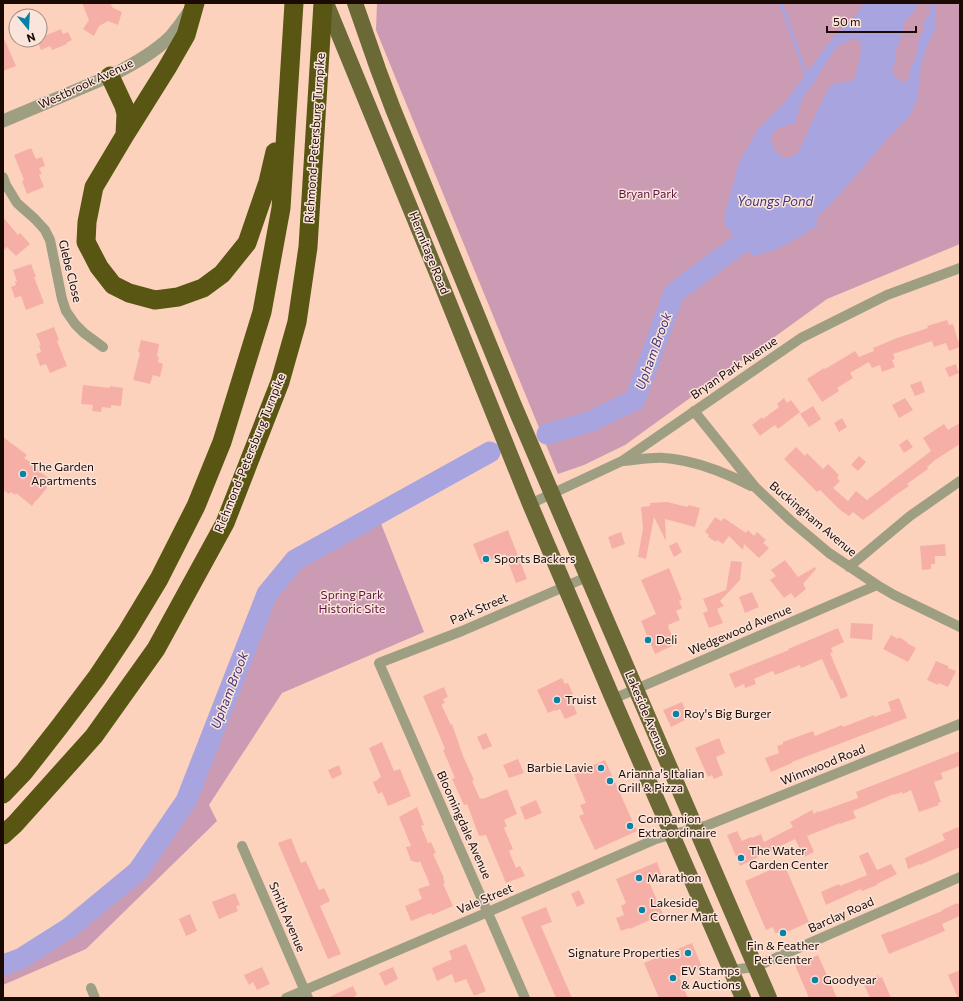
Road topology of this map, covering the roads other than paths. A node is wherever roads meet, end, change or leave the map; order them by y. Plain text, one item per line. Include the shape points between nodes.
1 (194, 3) edge
2 (294, 3) edge
3 (323, 3) edge
4 (326, 3) edge
5 (355, 3) edge
6 (110, 76) junction
7 (289, 80) junction
8 (3, 121) edge
9 (125, 135) junction
10 (3, 177) edge
11 (960, 268) edge
12 (103, 347) dead end
13 (694, 411) junction
14 (622, 461) junction
15 (960, 481) edge
16 (755, 488) junction
17 (552, 494) junction
18 (530, 504) junction
19 (849, 567) junction
20 (587, 577) junction
21 (876, 585) junction
22 (565, 587) junction
23 (960, 627) edge
24 (379, 663) joint
25 (636, 689) junction
26 (613, 699) junction
27 (960, 724) edge
28 (3, 794) edge
29 (695, 828) junction
30 (672, 834) junction
31 (3, 835) edge
32 (242, 846) dead end
33 (960, 877) edge
34 (488, 912) junction
35 (755, 967) junction
36 (731, 970) junction
37 (91, 988) dead end
38 (306, 994) edge
39 (95, 998) edge
40 (286, 998) edge
41 (525, 998) edge
42 (743, 998) edge
43 (769, 998) edge

1 - 6 street, Westbrook Avenue via 171,36 143,58
1 - 9 highway via 186,36
2 - 7 highway
3 - 31 highway, Richmond-Petersburg Turnpike via 308,248 297,322 280,382 225,523 156,649 94,736
4 - 18 main road, Hermitage Road
5 - 17 main road, Hermitage Road via 393,109
6 - 8 street, Westbrook Avenue
6 - 9 highway via 124,106
7 - 9 highway via 268,182 246,243 222,274 203,288 178,297 155,300 129,293 113,285 99,267 86,242 94,187
7 - 28 highway via 280,208 262,312 222,442 196,506 159,579 127,632 60,726
10 - 12 street, Glebe Close via 17,203 45,230 50,240 66,311 84,334
11 - 13 street, Bryan Park Avenue via 887,295 801,338
13 - 14 street, Bryan Park Avenue
13 - 16 street, Buckingham Avenue
14 - 16 street, Buckingham Avenue via 664,458 695,463 719,470
14 - 17 street, Bryan Park Avenue
15 - 19 street via 910,516
16 - 19 street, Buckingham Avenue via 796,526
17 - 18 street, Bryan Park Avenue
17 - 20 main road, Lakeside Avenue
18 - 22 main road, Lakeside Avenue
19 - 21 street, Buckingham Avenue
20 - 22 street, Park Street
20 - 25 main road, Lakeside Avenue
21 - 23 street, Buckingham Avenue
21 - 25 street, Wedgewood Avenue
22 - 24 street, Park Street
22 - 26 main road, Lakeside Avenue
24 - 34 street, Bloomingdale Avenue
25 - 26 street, Wedgewood Avenue
25 - 29 main road, Lakeside Avenue
26 - 30 main road, Lakeside Avenue
27 - 29 street, Winnwood Road
29 - 30 street, Vale Street
29 - 35 main road, Lakeside Avenue
30 - 34 street, Vale Street
30 - 36 main road, Lakeside Avenue
32 - 38 street, Smith Avenue
33 - 35 street, Barclay Road
34 - 38 street, Vale Street
34 - 41 street, Bloomingdale Avenue
35 - 36 street, Barclay Road
35 - 43 main road, Lakeside Avenue
36 - 42 main road, Lakeside Avenue
37 - 39 street
38 - 40 street, Vale Street

